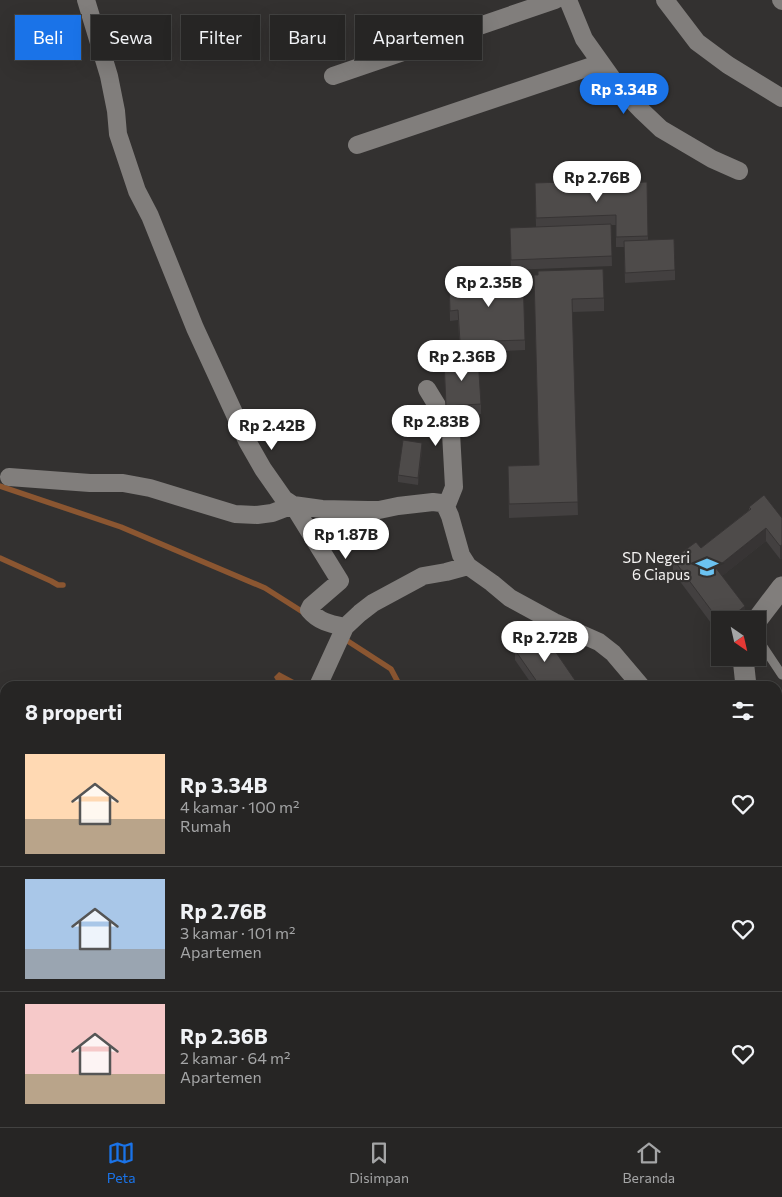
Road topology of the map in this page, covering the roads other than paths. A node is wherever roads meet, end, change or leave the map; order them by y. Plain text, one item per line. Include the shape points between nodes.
1 (86, 0) edge
2 (555, 0) edge
3 (568, 0) edge
4 (665, 0) edge
5 (601, 63) junction
6 (333, 76) dead end
7 (782, 98) edge
8 (357, 145) dead end
9 (739, 171) dead end
10 (427, 390) dead end
11 (9, 477) dead end
12 (293, 506) junction
13 (446, 507) junction
14 (468, 566) junction
15 (782, 587) edge
16 (764, 611) edge
17 (345, 627) junction
18 (766, 651) edge
19 (744, 666) edge
20 (782, 675) edge
21 (320, 681) edge
22 (637, 681) edge
23 (745, 681) edge

1 - 12 street via 109,76 120,142 137,191 195,328 248,441 276,489
2 - 6 street
3 - 5 street via 584,39
4 - 7 street via 697,42
5 - 8 street
5 - 9 street via 616,84 661,129
10 - 13 street via 451,433 454,487
11 - 12 street via 123,483 235,514 272,513
12 - 13 street via 379,510 433,502
12 - 17 street via 340,582 309,610 328,624
13 - 14 street via 461,555
14 - 17 street via 423,576 373,603
14 - 22 street via 510,598 599,642
15 - 16 street
17 - 21 street
18 - 20 lane
19 - 23 street

